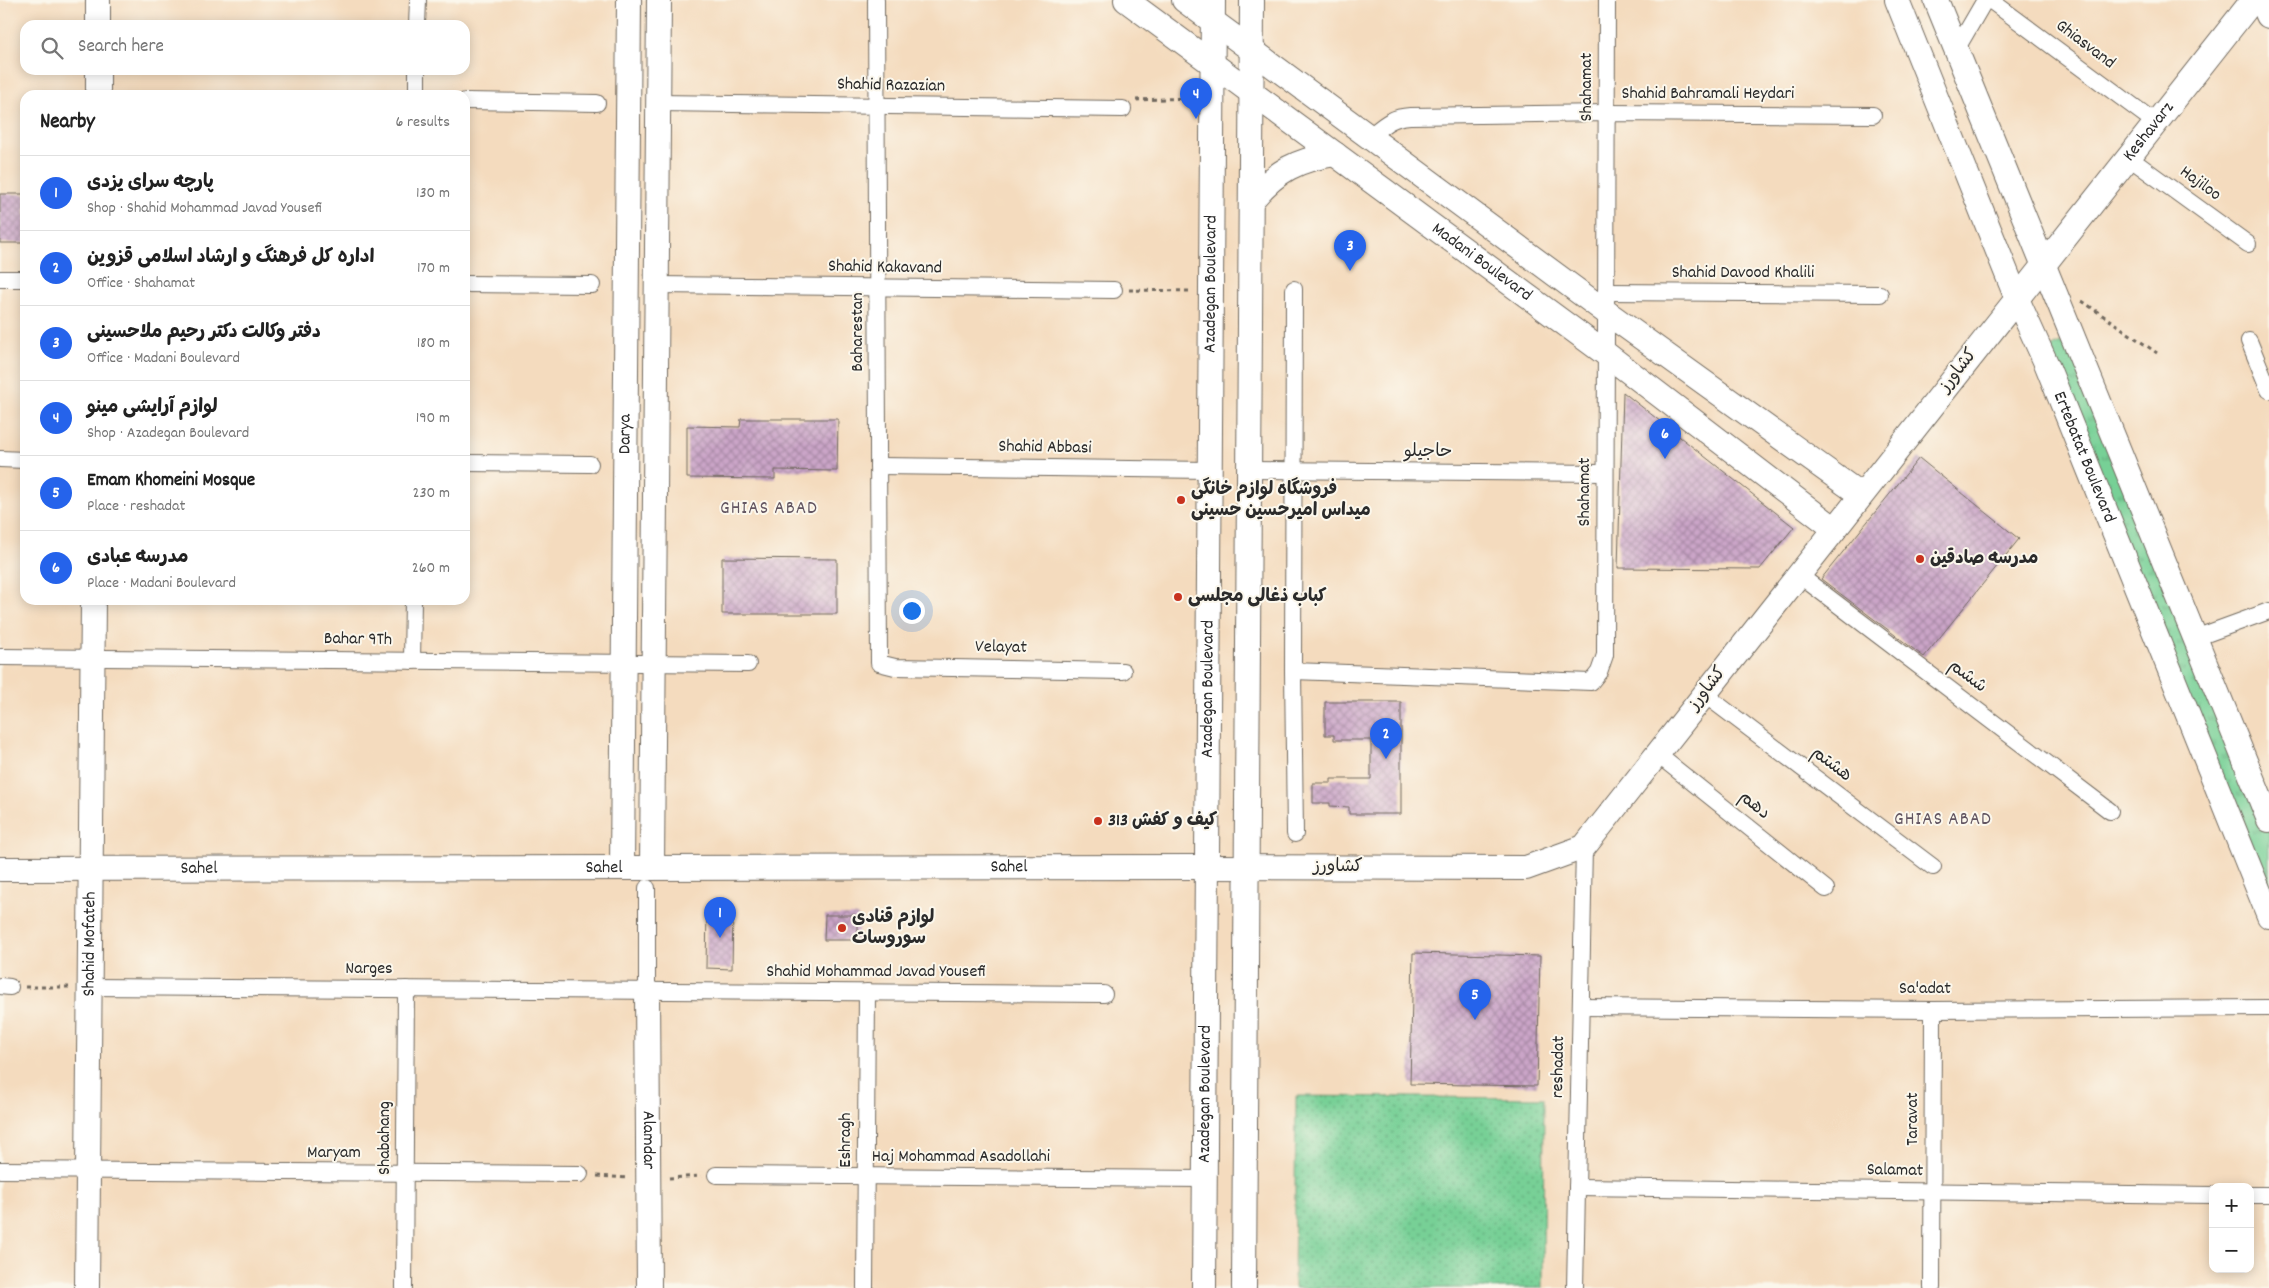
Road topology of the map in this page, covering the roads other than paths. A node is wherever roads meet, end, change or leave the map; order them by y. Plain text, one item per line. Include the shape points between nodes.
1 (98, 0) edge
2 (418, 0) edge
3 (629, 0) edge
4 (659, 0) edge
5 (876, 0) edge
6 (1126, 0) edge
7 (1184, 0) edge
8 (1252, 0) edge
9 (1607, 0) edge
10 (1897, 0) edge
11 (1936, 0) edge
12 (1985, 0) edge
13 (1990, 0) edge
14 (2253, 0) edge
15 (2263, 0) edge
16 (1213, 11) edge
17 (2269, 15) edge
18 (98, 20) edge
19 (418, 20) edge
20 (1956, 50) junction
21 (1253, 51) junction
22 (1214, 64) junction
23 (98, 75) edge
24 (417, 75) edge
25 (98, 90) edge
26 (417, 90) edge
27 (1253, 94) junction
28 (470, 102) edge
29 (597, 103) dead end
30 (628, 103) junction
31 (658, 103) junction
32 (876, 106) junction
33 (1123, 109) road end
34 (1607, 113) junction
35 (1873, 115) dead end
36 (2156, 123) junction
37 (1369, 136) junction
38 (1335, 154) junction
39 (2128, 157) junction
40 (1252, 200) junction
41 (2248, 244) dead end
42 (2044, 265) junction
43 (0, 279) edge
44 (20, 279) edge
45 (470, 284) edge
46 (592, 285) dead end
47 (657, 285) junction
48 (878, 288) junction
49 (1294, 289) dead end
50 (1114, 290) road end
51 (1880, 294) dead end
52 (2016, 299) junction
53 (1606, 302) junction
54 (2249, 340) dead end
55 (1606, 354) junction
56 (2269, 390) edge
57 (0, 460) edge
58 (20, 460) edge
59 (470, 463) edge
60 (590, 464) dead end
61 (625, 465) junction
62 (655, 465) junction
63 (878, 466) junction
64 (1210, 470) junction
65 (1250, 470) junction
66 (1294, 471) junction
67 (1605, 473) junction
68 (1861, 496) junction
69 (1835, 529) junction
70 (1799, 575) junction
71 (93, 605) edge
72 (413, 605) edge
73 (2269, 611) edge
74 (2195, 638) junction
75 (0, 657) edge
76 (92, 657) junction
77 (412, 660) junction
78 (624, 663) junction
79 (654, 663) junction
80 (879, 663) joint
81 (748, 664) dead end
82 (1123, 671) dead end
83 (1293, 671) junction
84 (1704, 694) junction
85 (1657, 754) junction
86 (2110, 811) dead end
87 (2269, 820) edge
88 (1295, 834) dead end
89 (1584, 847) junction
90 (1208, 867) junction
91 (1247, 867) junction
92 (1934, 867) dead end
93 (622, 868) junction
94 (0, 869) edge
95 (90, 869) junction
96 (649, 878) junction
97 (1826, 889) dead end
98 (2269, 916) edge
99 (90, 987) junction
100 (406, 989) junction
101 (647, 991) junction
102 (867, 992) junction
103 (1104, 994) dead end
104 (1580, 1007) junction
105 (2269, 1008) edge
106 (1934, 1010) junction
107 (0, 1170) edge
108 (88, 1171) junction
109 (405, 1173) junction
110 (580, 1174) dead end
111 (716, 1176) dead end
112 (866, 1176) junction
113 (1205, 1179) junction
114 (1577, 1188) junction
115 (1932, 1191) junction
116 (2209, 1195) edge
117 (2254, 1195) edge
118 (2269, 1195) edge
119 (87, 1288) edge
120 (404, 1288) edge
121 (649, 1288) edge
122 (865, 1288) edge
123 (1204, 1288) edge
124 (1244, 1288) edge
125 (1575, 1288) edge
126 (1932, 1288) edge

1 - 18 street
2 - 19 street
3 - 30 street, Darya
4 - 31 street, Darya
5 - 32 street, Baharestan
6 - 22 street, Madani Boulevard
7 - 16 street, Madani Boulevard
8 - 21 street
9 - 34 street, Shahamat
10 - 52 street, Ertebatat Boulevard
11 - 20 street, Ertebatat Boulevard
12 - 20 street
13 - 36 street, Ghiasvand
14 - 36 street, Keshavarz
15 - 17 main road
16 - 21 street, Madani Boulevard
16 - 22 street, Azadegan Boulevard
20 - 42 street, Ertebatat Boulevard
21 - 27 street
21 - 37 street, Madani Boulevard
22 - 27 street, Madani Boulevard
22 - 64 street, Azadegan Boulevard
23 - 25 street
24 - 26 street
27 - 38 street, Madani Boulevard
27 - 40 street
28 - 29 street
30 - 31 street
30 - 61 street, Darya
31 - 32 street, Shahid Razazian
31 - 47 street, Darya
32 - 33 street, Shahid Razazian
32 - 48 street, Baharestan
34 - 35 street, Shahid Bahramali Heydari
34 - 37 street, Shahid Bahramali Heydari via 1397,117
34 - 53 street, Shahamat
36 - 39 street, Keshavarz
37 - 53 street, Madani Boulevard
38 - 40 street via 1311,158 1288,167 1268,181
38 - 55 street, Madani Boulevard
39 - 41 street, Hajiloo
39 - 42 street, Keshavarz
40 - 65 street
42 - 52 street, کشاورز
42 - 74 street, Ertebatat Boulevard
43 - 44 street
45 - 46 street
47 - 48 street, Shahid Kakavand
47 - 62 street, Darya
48 - 50 street, Shahid Kakavand
48 - 63 street, Baharestan
49 - 66 street
51 - 53 street, Shahid Davood Khalili
52 - 68 street, کشاورز
52 - 98 street, Ertebatat Boulevard via 2050,372
53 - 55 street, Shahamat
53 - 68 street, Madani Boulevard
54 - 56 street
55 - 67 street, Shahamat
55 - 69 street, Madani Boulevard
57 - 58 street
59 - 60 street
61 - 62 street
61 - 78 street, Darya
62 - 79 street, Darya
63 - 64 street, Shahid Abbasi
63 - 80 street, Baharestan
64 - 90 street, Azadegan Boulevard
65 - 66 street, حاجیلو
65 - 91 street
66 - 67 street, حاجیلو
66 - 83 street
67 - 83 street, Shahamat via 1605,656 1591,682
68 - 69 street, کشاورز
69 - 70 street, کشاورز
70 - 84 street, کشاورز
70 - 86 street, ششم
71 - 76 street, Shahid Mofateh
72 - 77 street
73 - 74 street
74 - 87 street, Ertebatat Boulevard
75 - 76 street, Bahar 9Th
76 - 77 street, Bahar 9Th
76 - 95 street, Shahid Mofateh
77 - 78 street, Bahar 9Th
78 - 79 street, Bahar 9Th
78 - 93 street, Darya
79 - 81 street, Bahar 9Th
79 - 96 street, Darya
80 - 82 street, Velayat via 895,667
83 - 88 street
84 - 85 street, کشاورز
84 - 92 street, هشتم
85 - 89 street, کشاورز
85 - 97 street, دهم
89 - 91 street, کشاورز via 1526,868
89 - 104 street, reshadat
90 - 91 street, کشاورز
90 - 96 street, Sahel
90 - 113 street, Azadegan Boulevard
91 - 124 street
93 - 95 street, Sahel
93 - 96 street, Sahel
94 - 95 street, Sahel
95 - 99 street, Shahid Mofateh
96 - 101 street
99 - 100 street, Narges
99 - 108 street, Shahid Mofateh
100 - 101 street, Narges
100 - 109 street, Shabahang
101 - 102 street, Shahid Mohammad Javad Yousefi
101 - 121 street, Alamdar
102 - 103 street, Shahid Mohammad Javad Yousefi
102 - 112 street, Eshragh
104 - 106 street, Sa'adat
104 - 114 street, reshadat
105 - 106 street, Sa'adat
106 - 115 street, Taravat
107 - 108 street, Maryam
108 - 109 street, Maryam
108 - 119 street, Shahid Mofateh
109 - 110 street, Maryam
109 - 120 street, Shabahang
111 - 112 street, Haj Mohammad Asadollahi
112 - 113 street, Haj Mohammad Asadollahi
112 - 122 street, Eshragh
113 - 123 street, Azadegan Boulevard
114 - 115 street, Salamat
114 - 125 street, reshadat
115 - 116 street, Salamat
115 - 126 street, Taravat
117 - 118 street

